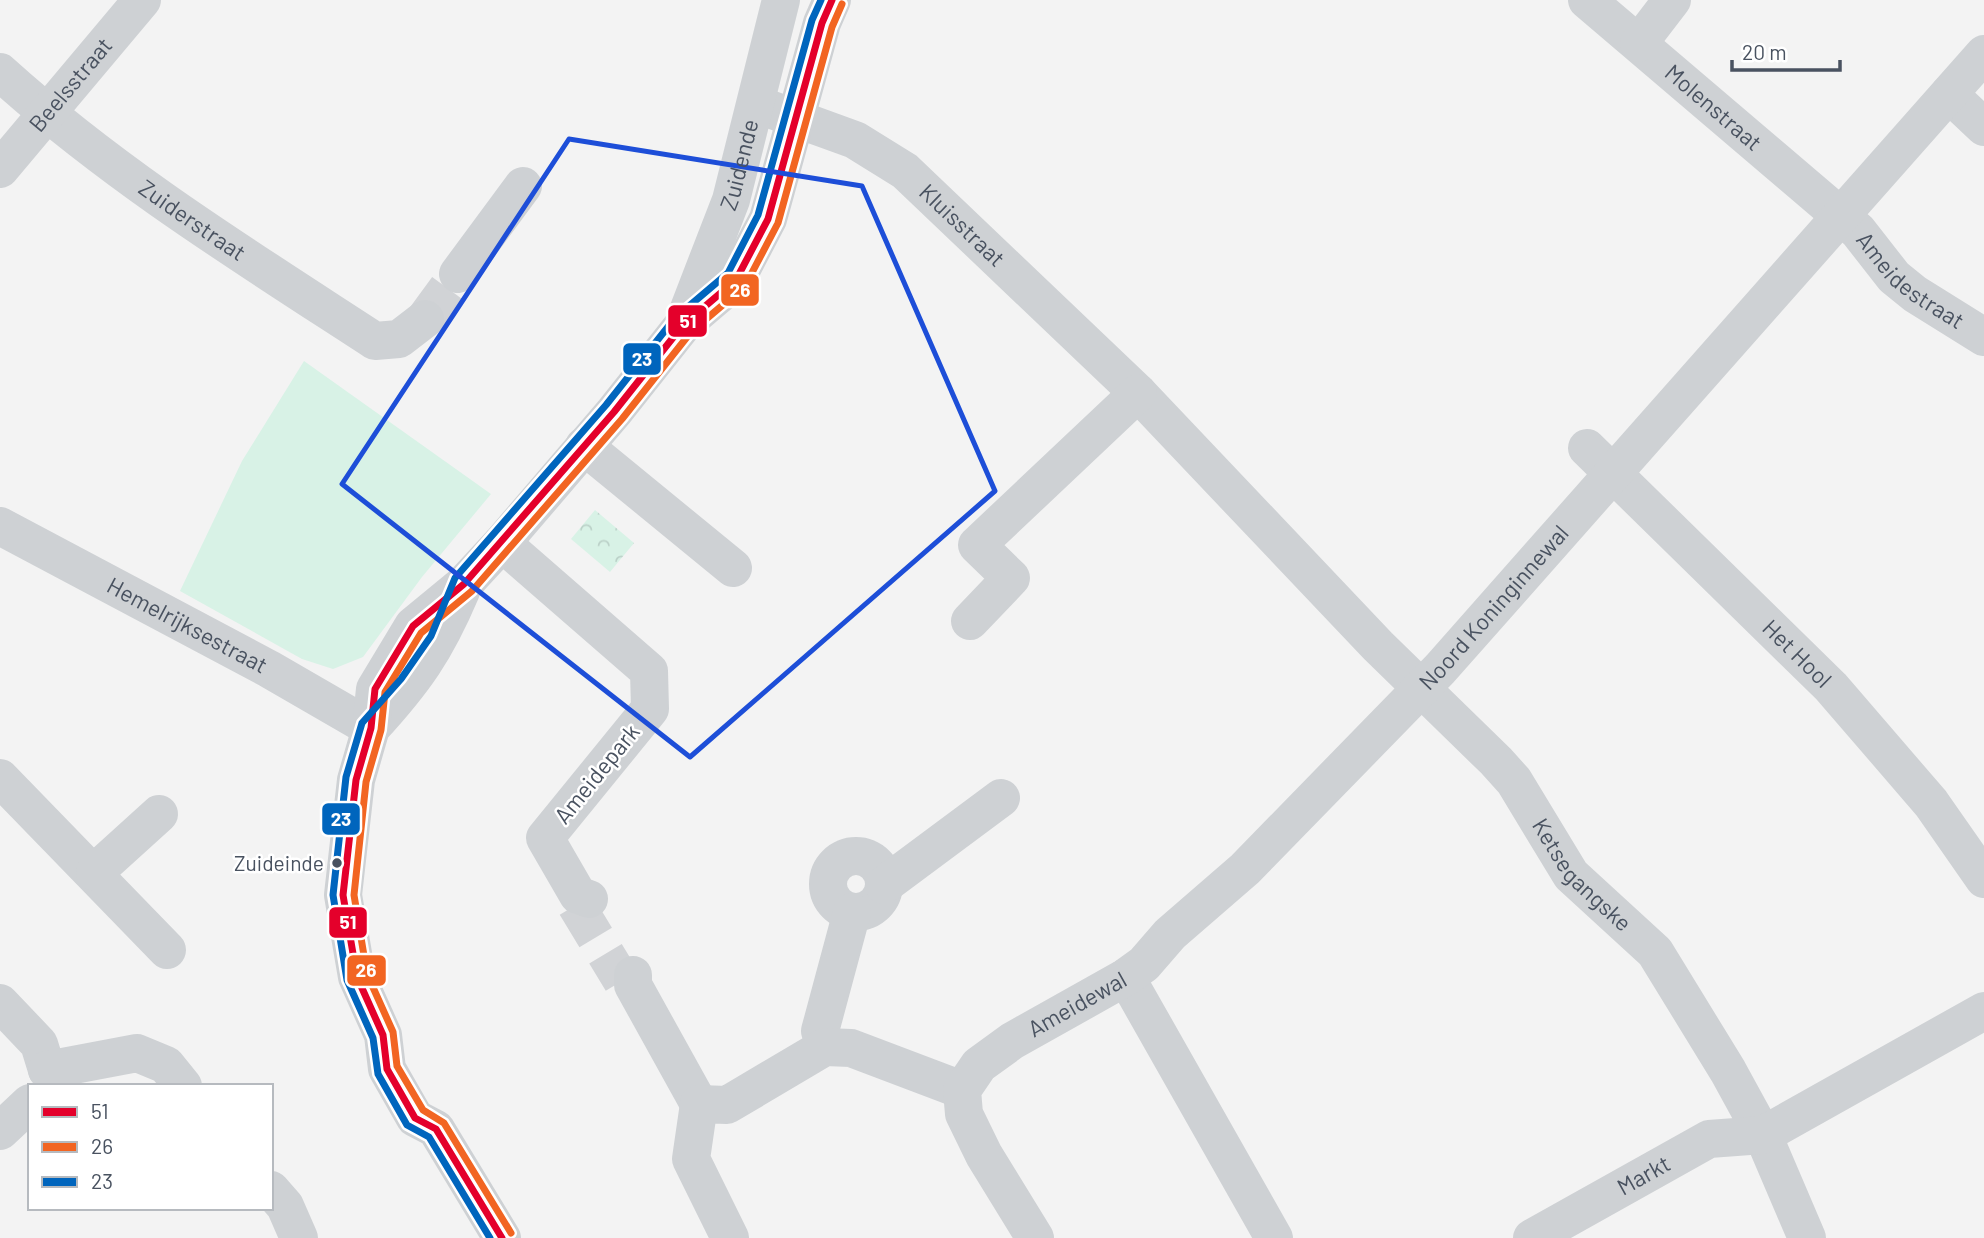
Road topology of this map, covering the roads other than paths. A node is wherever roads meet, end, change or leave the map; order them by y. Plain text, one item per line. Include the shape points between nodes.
1 (142, 0) edge
2 (1587, 0) edge
3 (1672, 0) edge
4 (775, 2) edge
5 (827, 11) edge
6 (1639, 43) junction
7 (1984, 54) edge
8 (0, 72) edge
9 (1949, 94) junction
10 (756, 104) junction
11 (46, 114) junction
12 (796, 121) junction
13 (1984, 127) edge
14 (0, 169) edge
15 (523, 186) dead end
16 (1840, 216) junction
17 (458, 274) tunnel mouth
18 (683, 324) junction
19 (412, 329) tunnel mouth
20 (1984, 337) edge
21 (1138, 393) junction
22 (583, 446) junction
23 (1601, 460) junction
24 (0, 526) edge
25 (502, 543) junction
26 (733, 568) dead end
27 (970, 621) dead end
28 (1422, 688) junction
29 (372, 728) junction
30 (0, 778) edge
31 (1002, 798) dead end
32 (159, 814) dead end
33 (95, 872) junction
34 (1984, 879) edge
35 (581, 900) tunnel mouth
36 (167, 950) dead end
37 (1126, 977) junction
38 (629, 980) tunnel mouth
39 (0, 1003) edge
40 (1984, 1011) edge
41 (825, 1047) junction
42 (39, 1084) edge
43 (48, 1084) edge
44 (181, 1084) edge
45 (962, 1090) junction
46 (28, 1099) edge
47 (699, 1104) junction
48 (0, 1131) edge
49 (1763, 1135) junction
50 (273, 1192) edge
51 (299, 1238) edge
52 (502, 1238) edge
53 (730, 1238) edge
54 (1035, 1238) edge
55 (1274, 1238) edge
56 (1532, 1238) edge
57 (1807, 1238) edge

1 - 11 street, Beelsstraat
2 - 6 street, Molenstraat
3 - 6 street
4 - 5 street
4 - 10 street, Zuidende
5 - 12 street, Zuidende
6 - 16 street, Molenstraat
7 - 9 street, Noord Koninginnewal
8 - 11 street, Zuiderstraat
9 - 13 street
9 - 16 street, Noord Koninginnewal
10 - 12 street, Kluisstraat
10 - 18 street, Zuidende via 732,200
11 - 14 street, Beelsstraat
11 - 19 street, Zuiderstraat via 174,211 375,341
12 - 18 street, Zuidende via 768,219 736,280
12 - 21 street, Kluisstraat via 855,140 905,171
15 - 17 street
16 - 20 street, Ameidestraat via 1858,230 1894,277
16 - 23 street, Noord Koninginnewal
18 - 22 street, Zuidende
21 - 27 street via 977,545 1012,578
21 - 28 street, Kluisstraat
22 - 25 street, Zuidende
22 - 26 street
23 - 28 street, Noord Koninginnewal
23 - 34 street, Het Hool via 1831,687 1931,803
24 - 29 street, Hemelrijksestraat
25 - 29 street, Zuidende via 464,584 440,640 409,686
25 - 35 street, Ameidepark via 649,671 650,709 545,838
28 - 37 street, Noord Koninginnewal via 1245,869
28 - 49 street, Ketsegangske via 1514,780 1571,875 1655,952
29 - 52 street, Zuidende via 356,780 343,895 358,977 383,1035 387,1069 415,1118 436,1129
30 - 33 street
31 - 41 street via 884,885 871,908 852,912 820,1031
32 - 33 street
33 - 36 street
37 - 45 street, Ameidewal via 997,1051 979,1065
37 - 55 street, Ameidewal
38 - 47 street
39 - 42 street via 39,1044
40 - 49 street, Markt
41 - 45 street via 851,1048
41 - 47 street via 727,1105
43 - 44 street via 137,1053 166,1066
45 - 54 street via 964,1114 984,1155
46 - 48 street
47 - 53 street via 691,1159
49 - 56 street, Markt via 1709,1139
49 - 57 street
50 - 51 street via 285,1206

